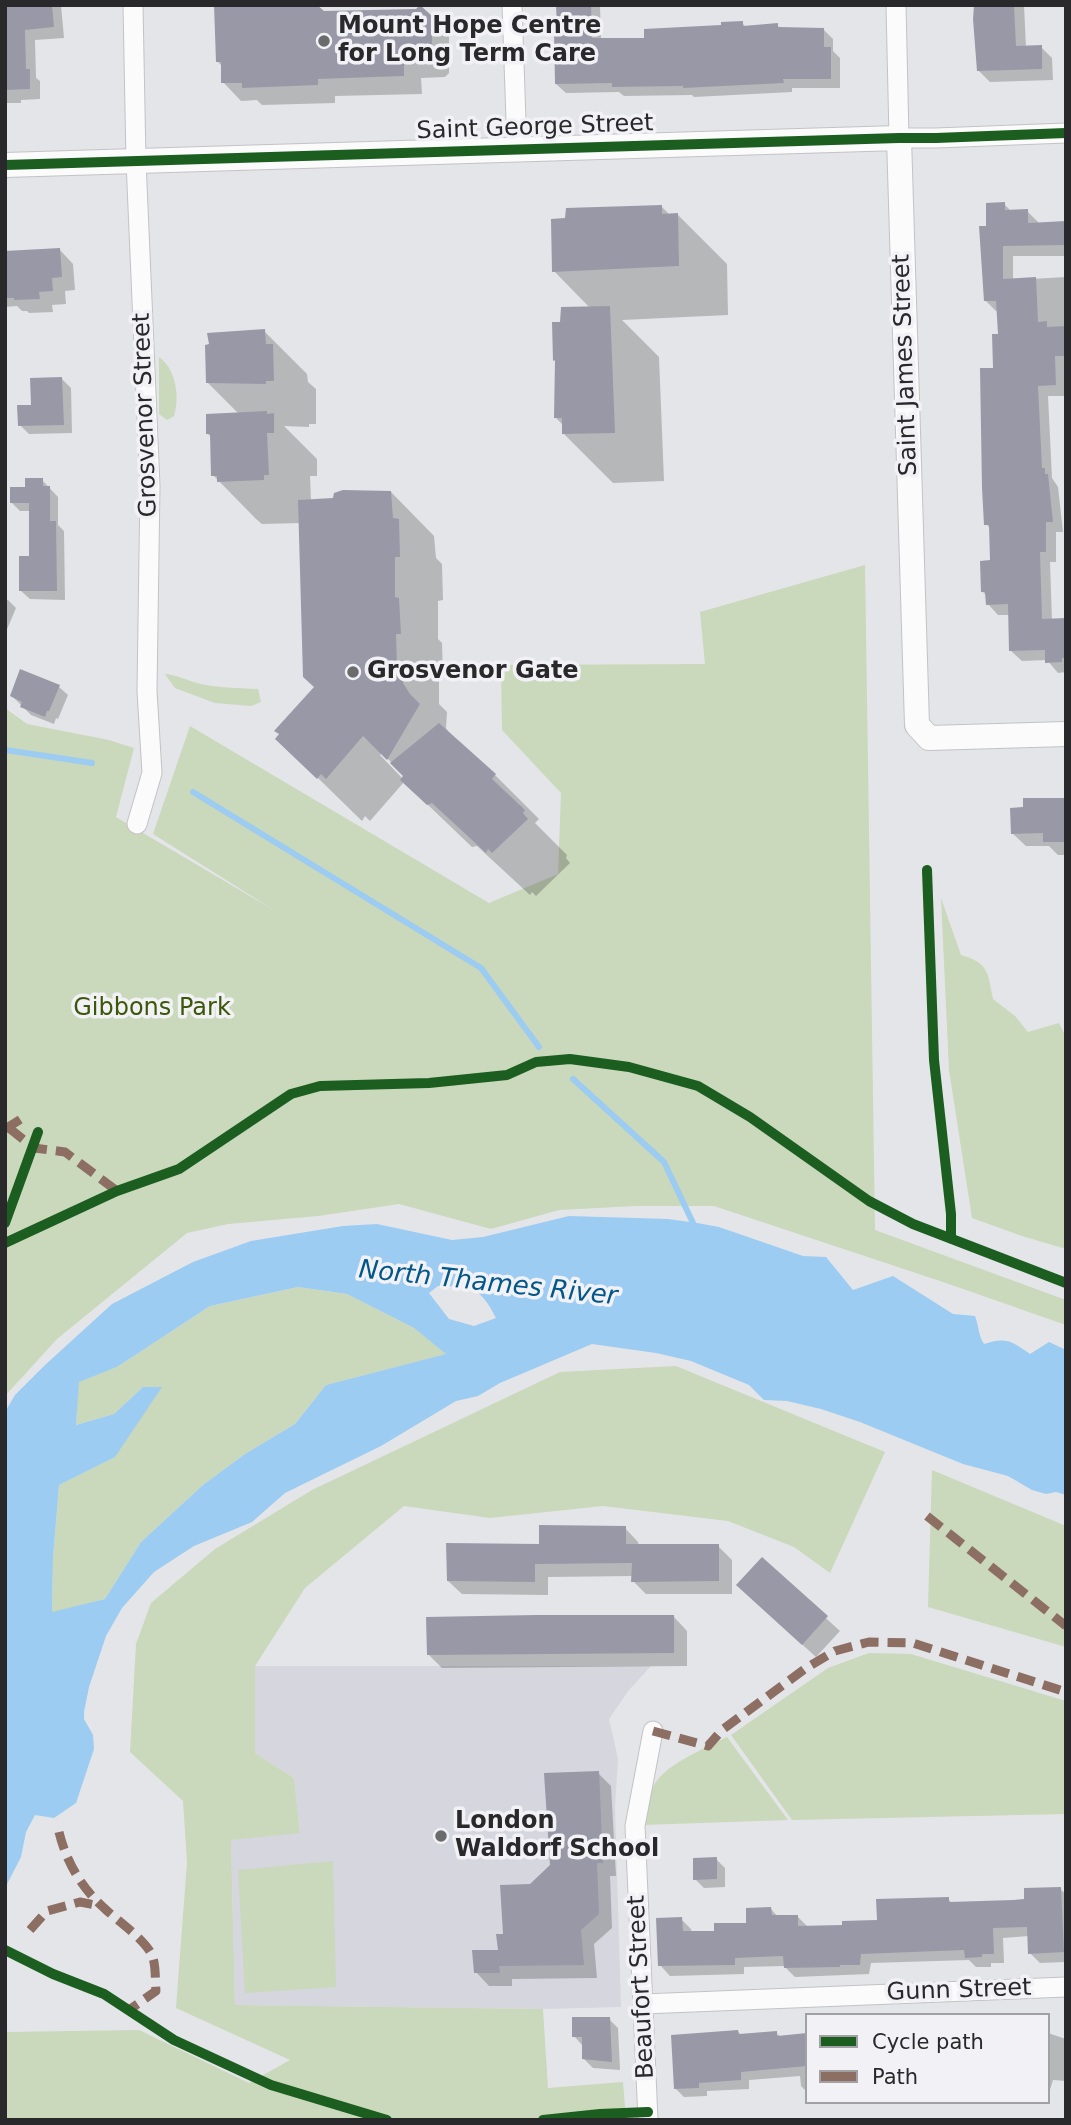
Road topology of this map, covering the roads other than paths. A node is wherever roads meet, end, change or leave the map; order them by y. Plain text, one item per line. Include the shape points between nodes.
1 (133, 5) edge
2 (512, 5) edge
3 (896, 5) edge
4 (1066, 133) edge
5 (899, 138) junction
6 (517, 149) junction
7 (136, 161) junction
8 (5, 165) edge
9 (1066, 734) edge
10 (137, 824) dead end
11 (653, 1731) dead end
12 (1066, 1987) edge
13 (643, 2004) junction
14 (648, 2120) edge

1 - 7 street, Grosvenor Street
2 - 6 street
3 - 5 street, Saint James Street
4 - 5 street, Saint George Street
5 - 6 street, Saint George Street
5 - 9 street, Saint James Street via 917,724 929,738
6 - 7 street, Saint George Street
7 - 8 street, Saint George Street
7 - 10 street, Grosvenor Street via 149,443 147,691 152,773
11 - 13 street, Beaufort Street via 635,1826
12 - 13 street, Gunn Street
13 - 14 street, Beaufort Street

